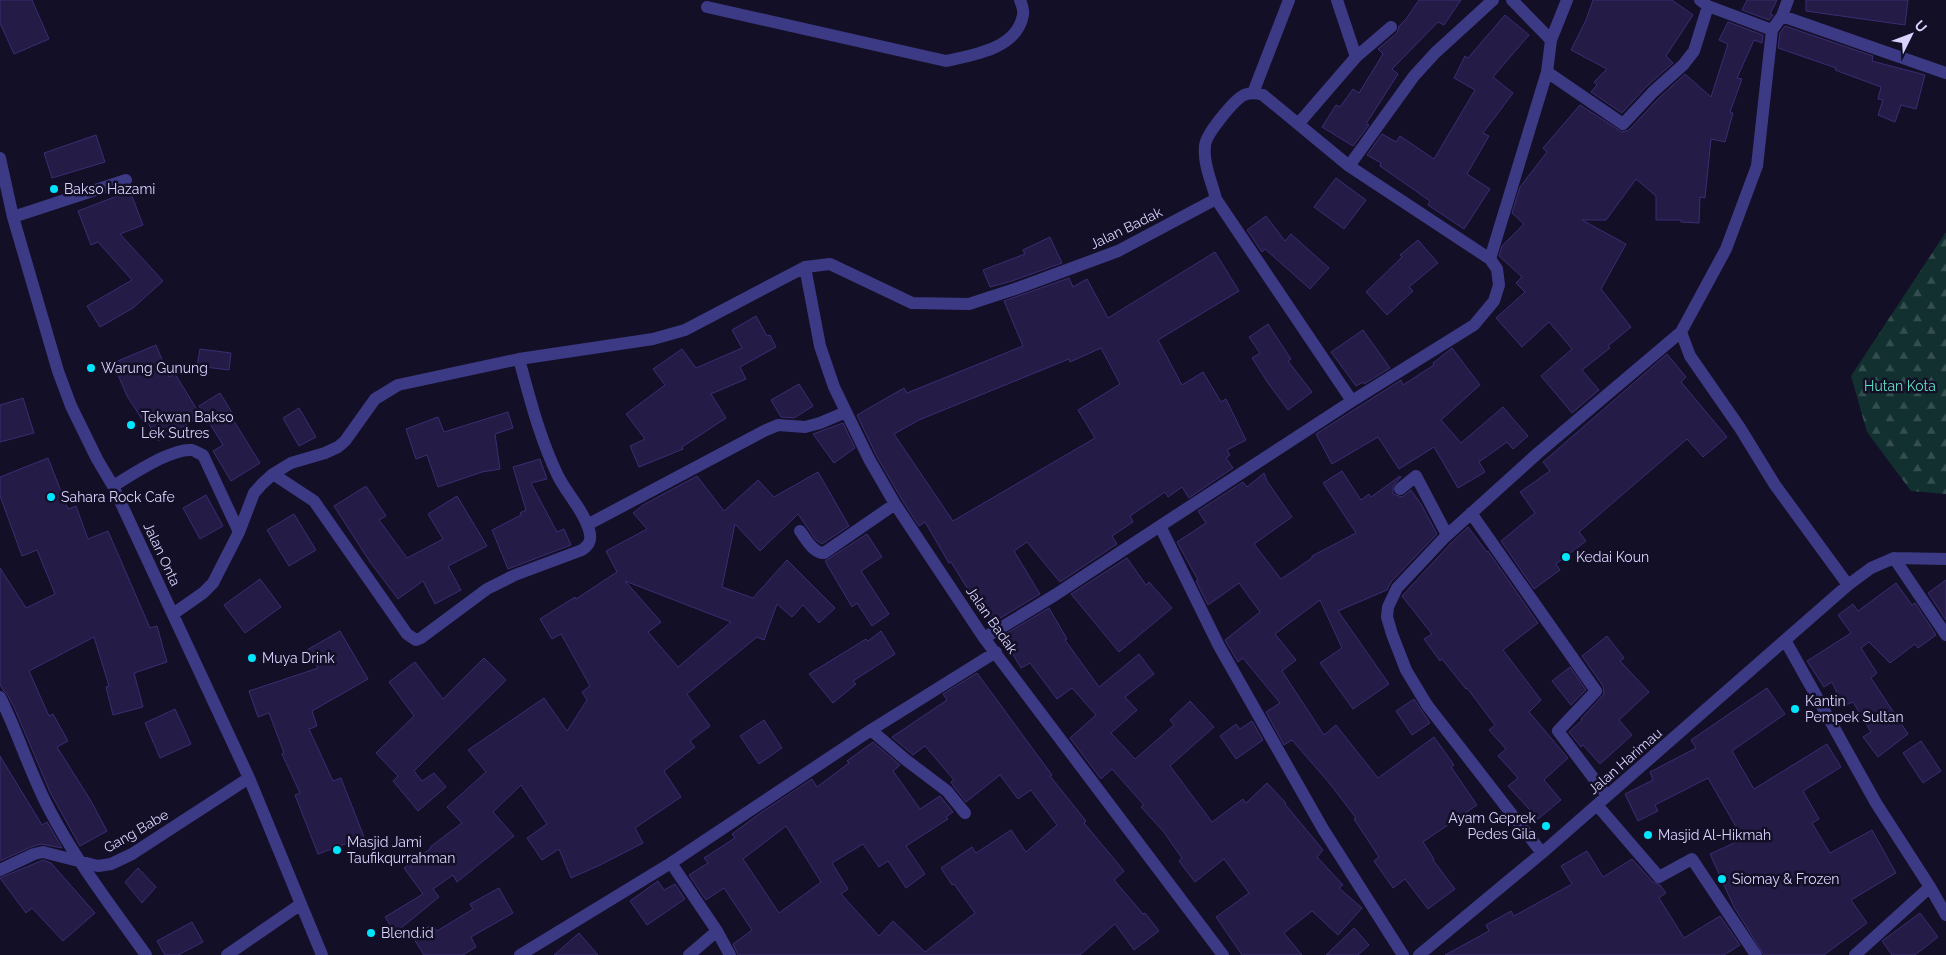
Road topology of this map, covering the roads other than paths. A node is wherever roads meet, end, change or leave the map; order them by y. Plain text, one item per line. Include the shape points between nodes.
1 (1020, 0) edge
2 (1289, 0) edge
3 (1337, 0) edge
4 (1493, 0) edge
5 (1512, 0) edge
6 (1567, 0) edge
7 (1788, 0) edge
8 (1704, 3) edge
9 (707, 6) dead end
10 (1782, 16) junction
11 (1391, 27) dead end
12 (1772, 30) junction
13 (1551, 40) junction
14 (1356, 57) junction
15 (1546, 72) junction
16 (1946, 73) edge
17 (1258, 94) junction
18 (1300, 124) junction
19 (0, 158) edge
20 (1350, 166) junction
21 (126, 180) dead end
22 (1216, 199) junction
23 (13, 216) junction
24 (1490, 259) junction
25 (805, 267) junction
26 (1681, 332) junction
27 (519, 359) junction
28 (1352, 401) junction
29 (846, 412) junction
30 (272, 474) junction
31 (113, 486) junction
32 (1400, 489) dead end
33 (895, 504) junction
34 (1471, 514) junction
35 (587, 524) junction
36 (1160, 526) junction
37 (800, 531) dead end
38 (239, 532) junction
39 (1447, 535) junction
40 (1894, 558) junction
41 (1946, 559) edge
42 (1848, 585) junction
43 (173, 614) junction
44 (1946, 634) edge
45 (984, 638) junction
46 (1785, 640) junction
47 (996, 652) junction
48 (0, 697) edge
49 (871, 730) junction
50 (250, 778) junction
51 (1607, 796) junction
52 (1597, 805) junction
53 (965, 813) dead end
54 (1542, 853) junction
55 (79, 861) junction
56 (671, 864) junction
57 (0, 870) edge
58 (1930, 887) junction
59 (301, 904) junction
60 (1946, 915) edge
61 (717, 931) junction
62 (146, 955) edge
63 (227, 955) edge
64 (322, 955) edge
65 (520, 955) edge
66 (689, 955) edge
67 (730, 955) edge
68 (1223, 955) edge
69 (1403, 955) edge
70 (1419, 955) edge
71 (1756, 955) edge
72 (1855, 955) edge

1 - 9 street via 1024,14 1018,30 1001,44 946,61
2 - 17 street
3 - 14 street
4 - 20 street via 1414,76
5 - 13 street
6 - 13 street
7 - 10 street
8 - 12 street
8 - 15 street via 1694,51 1623,124
10 - 12 street
10 - 16 street
11 - 14 street
12 - 26 street via 1758,166 1726,249
13 - 15 street
14 - 18 street
15 - 24 street
17 - 18 street
17 - 22 street via 1243,95 1206,138 1205,159
18 - 20 street
19 - 23 street, Jalan Onta
20 - 24 street
21 - 23 street
22 - 25 street, Jalan Badak via 1118,251 969,304 912,303 830,264
22 - 28 street
23 - 31 street, Jalan Onta via 58,371 71,406
24 - 28 street via 1499,285 1494,301 1474,325
25 - 27 street via 685,330 653,339
25 - 29 street, Jalan Badak via 820,346
26 - 34 street
26 - 42 street via 1690,356 1775,485
27 - 30 street via 391,388 375,399 345,442 325,454 291,463
27 - 35 street via 540,435 559,478
28 - 36 street
29 - 33 street, Jalan Badak
29 - 35 street via 805,427 778,425 764,431
30 - 35 street via 314,501 407,634 416,640 486,589 587,546 591,538
30 - 38 street via 254,493
31 - 38 street via 166,457 194,450 203,456
31 - 43 street, Jalan Onta
32 - 39 street via 1416,476
33 - 37 street via 821,554
33 - 45 street, Jalan Badak
34 - 39 street
34 - 51 street via 1596,691 1558,731
36 - 45 street
36 - 69 street via 1224,654 1323,829
38 - 43 street via 213,583
39 - 54 street via 1397,588 1388,607 1392,634 1406,670 1427,705
40 - 41 street
40 - 42 street, Jalan Harimau via 1871,568
40 - 44 street
42 - 46 street, Jalan Harimau
43 - 50 street, Jalan Onta
45 - 47 street, Jalan Badak
46 - 51 street, Jalan Harimau
46 - 58 street via 1876,803
47 - 49 street
47 - 68 street, Jalan Badak
48 - 55 street via 49,808
49 - 53 street via 947,791
49 - 56 street
50 - 55 street, Gang Babe via 132,854 104,866
50 - 59 street, Jalan Onta
51 - 52 street, Jalan Harimau
52 - 54 street, Jalan Harimau
52 - 71 street via 1659,878 1692,859
54 - 70 street, Jalan Harimau
55 - 57 street, Gang Babe via 43,852
55 - 62 street
56 - 61 street
56 - 65 street
58 - 60 street
58 - 72 street
59 - 63 street
59 - 64 street, Jalan Onta
61 - 66 street
61 - 67 street

